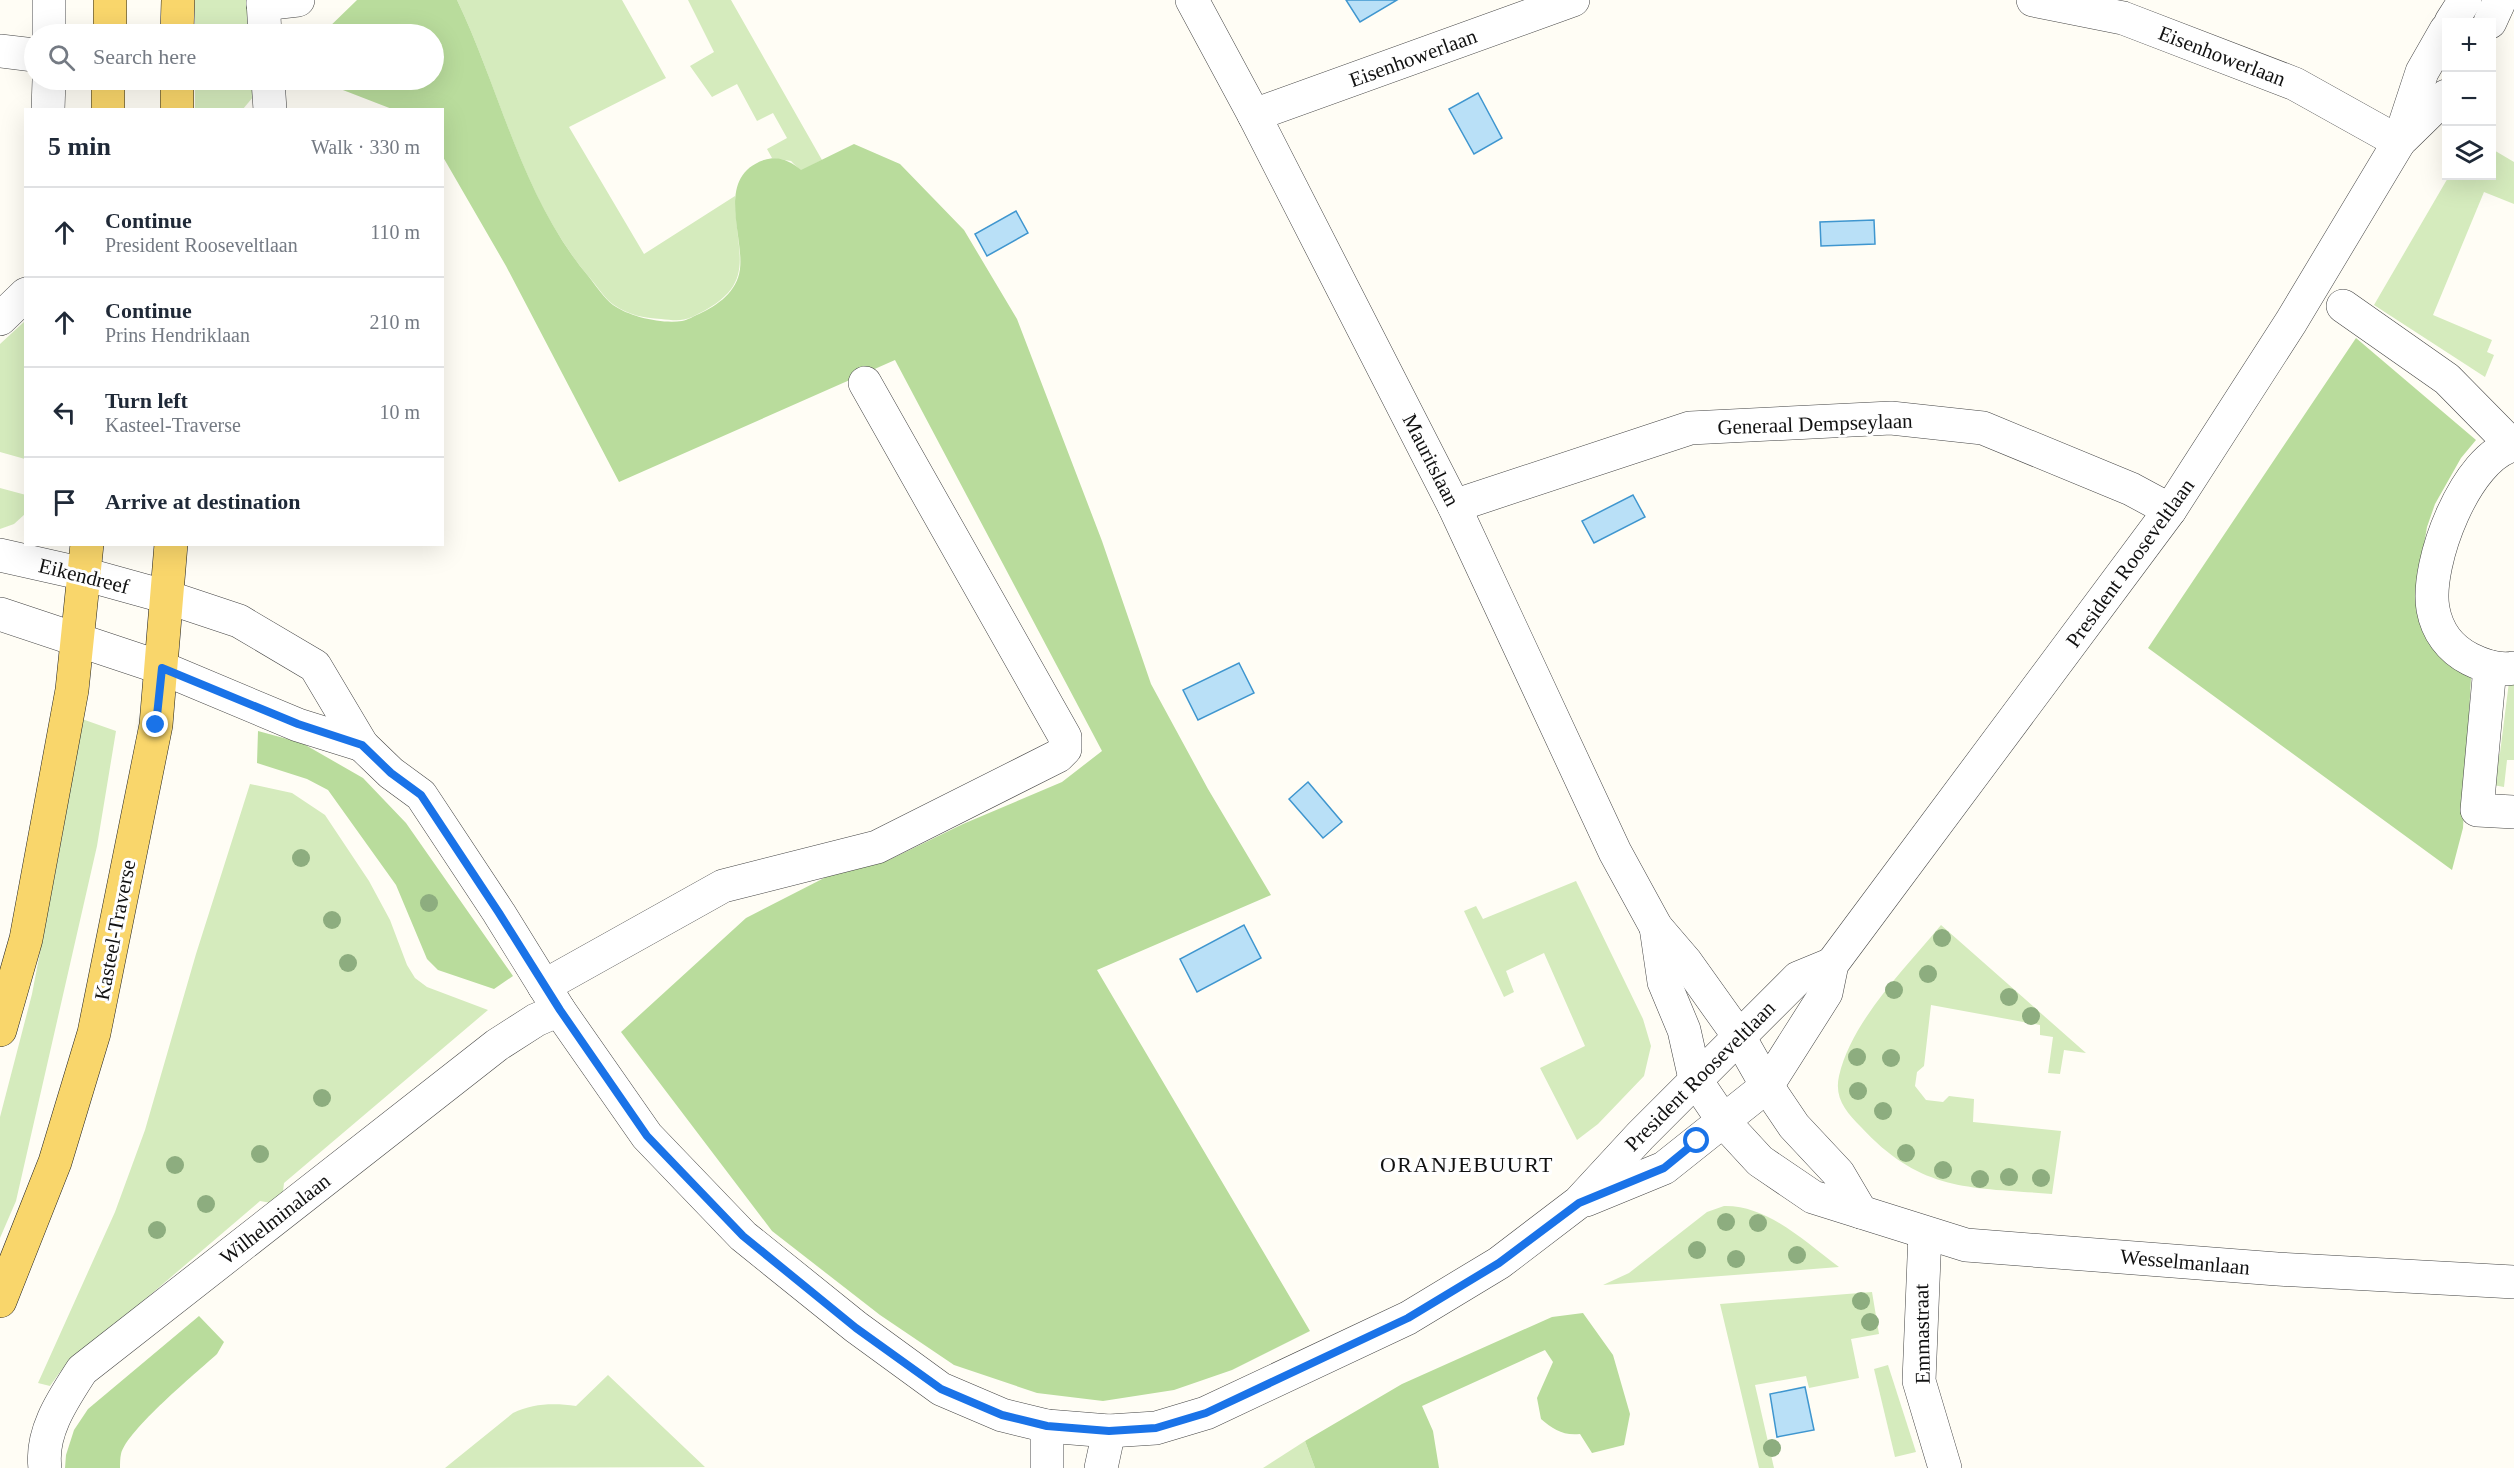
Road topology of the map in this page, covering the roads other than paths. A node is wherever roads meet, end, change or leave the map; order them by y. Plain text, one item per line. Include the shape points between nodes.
1 (49, 0) edge
2 (110, 0) edge
3 (178, 0) edge
4 (298, 0) edge
5 (1192, 0) edge
6 (1573, 0) edge
7 (2033, 0) edge
8 (2465, 0) edge
9 (2500, 0) edge
10 (264, 13) edge
11 (2454, 18) edge
12 (2492, 18) edge
13 (49, 24) edge
14 (110, 24) edge
15 (177, 24) edge
16 (2442, 37) edge
17 (0, 51) edge
18 (24, 54) edge
19 (49, 90) edge
20 (108, 90) edge
21 (177, 90) edge
22 (269, 90) edge
23 (2442, 100) edge
24 (48, 108) edge
25 (108, 108) edge
26 (177, 108) edge
27 (270, 108) edge
28 (1254, 115) junction
29 (2399, 142) junction
30 (24, 296) edge
31 (2343, 306) dead end
32 (0, 319) edge
33 (865, 383) dead end
34 (2513, 445) edge
35 (1454, 506) junction
36 (2170, 510) junction
37 (171, 546) edge
38 (0, 555) edge
39 (85, 559) edge
40 (167, 597) junction
41 (0, 614) edge
42 (77, 641) junction
43 (162, 668) junction
44 (2502, 668) edge
45 (362, 745) junction
46 (2514, 812) edge
47 (1656, 927) junction
48 (1832, 964) junction
49 (552, 998) junction
50 (0, 1030) edge
51 (1738, 1035) junction
52 (1695, 1079) junction
53 (1767, 1086) junction
54 (1724, 1122) junction
55 (1579, 1203) junction
56 (1861, 1212) junction
57 (1924, 1233) junction
58 (2514, 1282) edge
59 (0, 1301) edge
60 (1047, 1426) junction
61 (1109, 1431) junction
62 (45, 1468) edge
63 (1047, 1468) edge
64 (1101, 1468) edge
65 (1946, 1468) edge

1 - 13 street
2 - 14 main road
3 - 15 main road
4 - 10 street
5 - 28 street, Mauritslaan
6 - 28 street, Eisenhowerlaan
7 - 29 street, Eisenhowerlaan via 2123,18 2295,84
8 - 11 street
9 - 12 street
16 - 29 street, President Rooseveltlaan via 2422,72
17 - 18 street
19 - 24 street
20 - 25 main road
21 - 26 main road
22 - 27 street
23 - 29 street, President Rooseveltlaan
28 - 35 street, Mauritslaan
29 - 36 street, President Rooseveltlaan via 2291,322
30 - 32 street
31 - 34 street via 2447,379
33 - 49 street, Wilhelminalaan via 1065,737 1065,749 877,847 723,886
34 - 44 street via 2490,456 2467,486 2447,528 2433,582 2433,609 2443,635 2460,653
35 - 36 street, Generaal Dempseylaan via 1690,428 1891,418 1983,428 2131,489
35 - 47 street, Mauritslaan via 1615,852
36 - 48 street, President Rooseveltlaan
37 - 40 main road, Kasteel-Traverse
38 - 39 street, Eikendreef
39 - 40 street, Eikendreef
39 - 42 main road
40 - 43 main road, Kasteel-Traverse
40 - 45 street, Eikendreef via 239,621 315,666
41 - 42 street
42 - 43 street
42 - 50 main road via 72,690 26,939
43 - 45 street via 298,724
43 - 59 main road, Kasteel-Traverse via 156,725 94,1033 55,1162
44 - 46 street via 2477,810
45 - 49 street, President Rooseveltlaan via 421,795
47 - 51 street, Mauritslaan
47 - 52 street, Mauritslaan via 1664,982 1684,1030
48 - 51 street, President Rooseveltlaan via 1798,978
48 - 53 street, President Rooseveltlaan via 1826,993
49 - 60 street, President Rooseveltlaan via 647,1136 743,1236 856,1328 941,1389 1002,1415
49 - 62 street, Wilhelminalaan via 536,1020 497,1045 82,1370 60,1404 43,1451
51 - 52 street, President Rooseveltlaan
51 - 53 street, Mauritslaan
52 - 54 street, Wesselmanlaan
52 - 55 street, President Rooseveltlaan
53 - 54 street, President Rooseveltlaan
53 - 56 street via 1794,1126 1838,1173
54 - 55 street, President Rooseveltlaan via 1664,1168
54 - 56 street, Wesselmanlaan via 1760,1161 1813,1197
55 - 61 street, President Rooseveltlaan via 1499,1263 1408,1318 1206,1413 1156,1428
56 - 57 street, Wesselmanlaan
57 - 58 street, Wesselmanlaan via 1966,1245
57 - 65 street, Emmastraat via 1919,1381
60 - 61 street, President Rooseveltlaan
60 - 63 street
61 - 64 street

